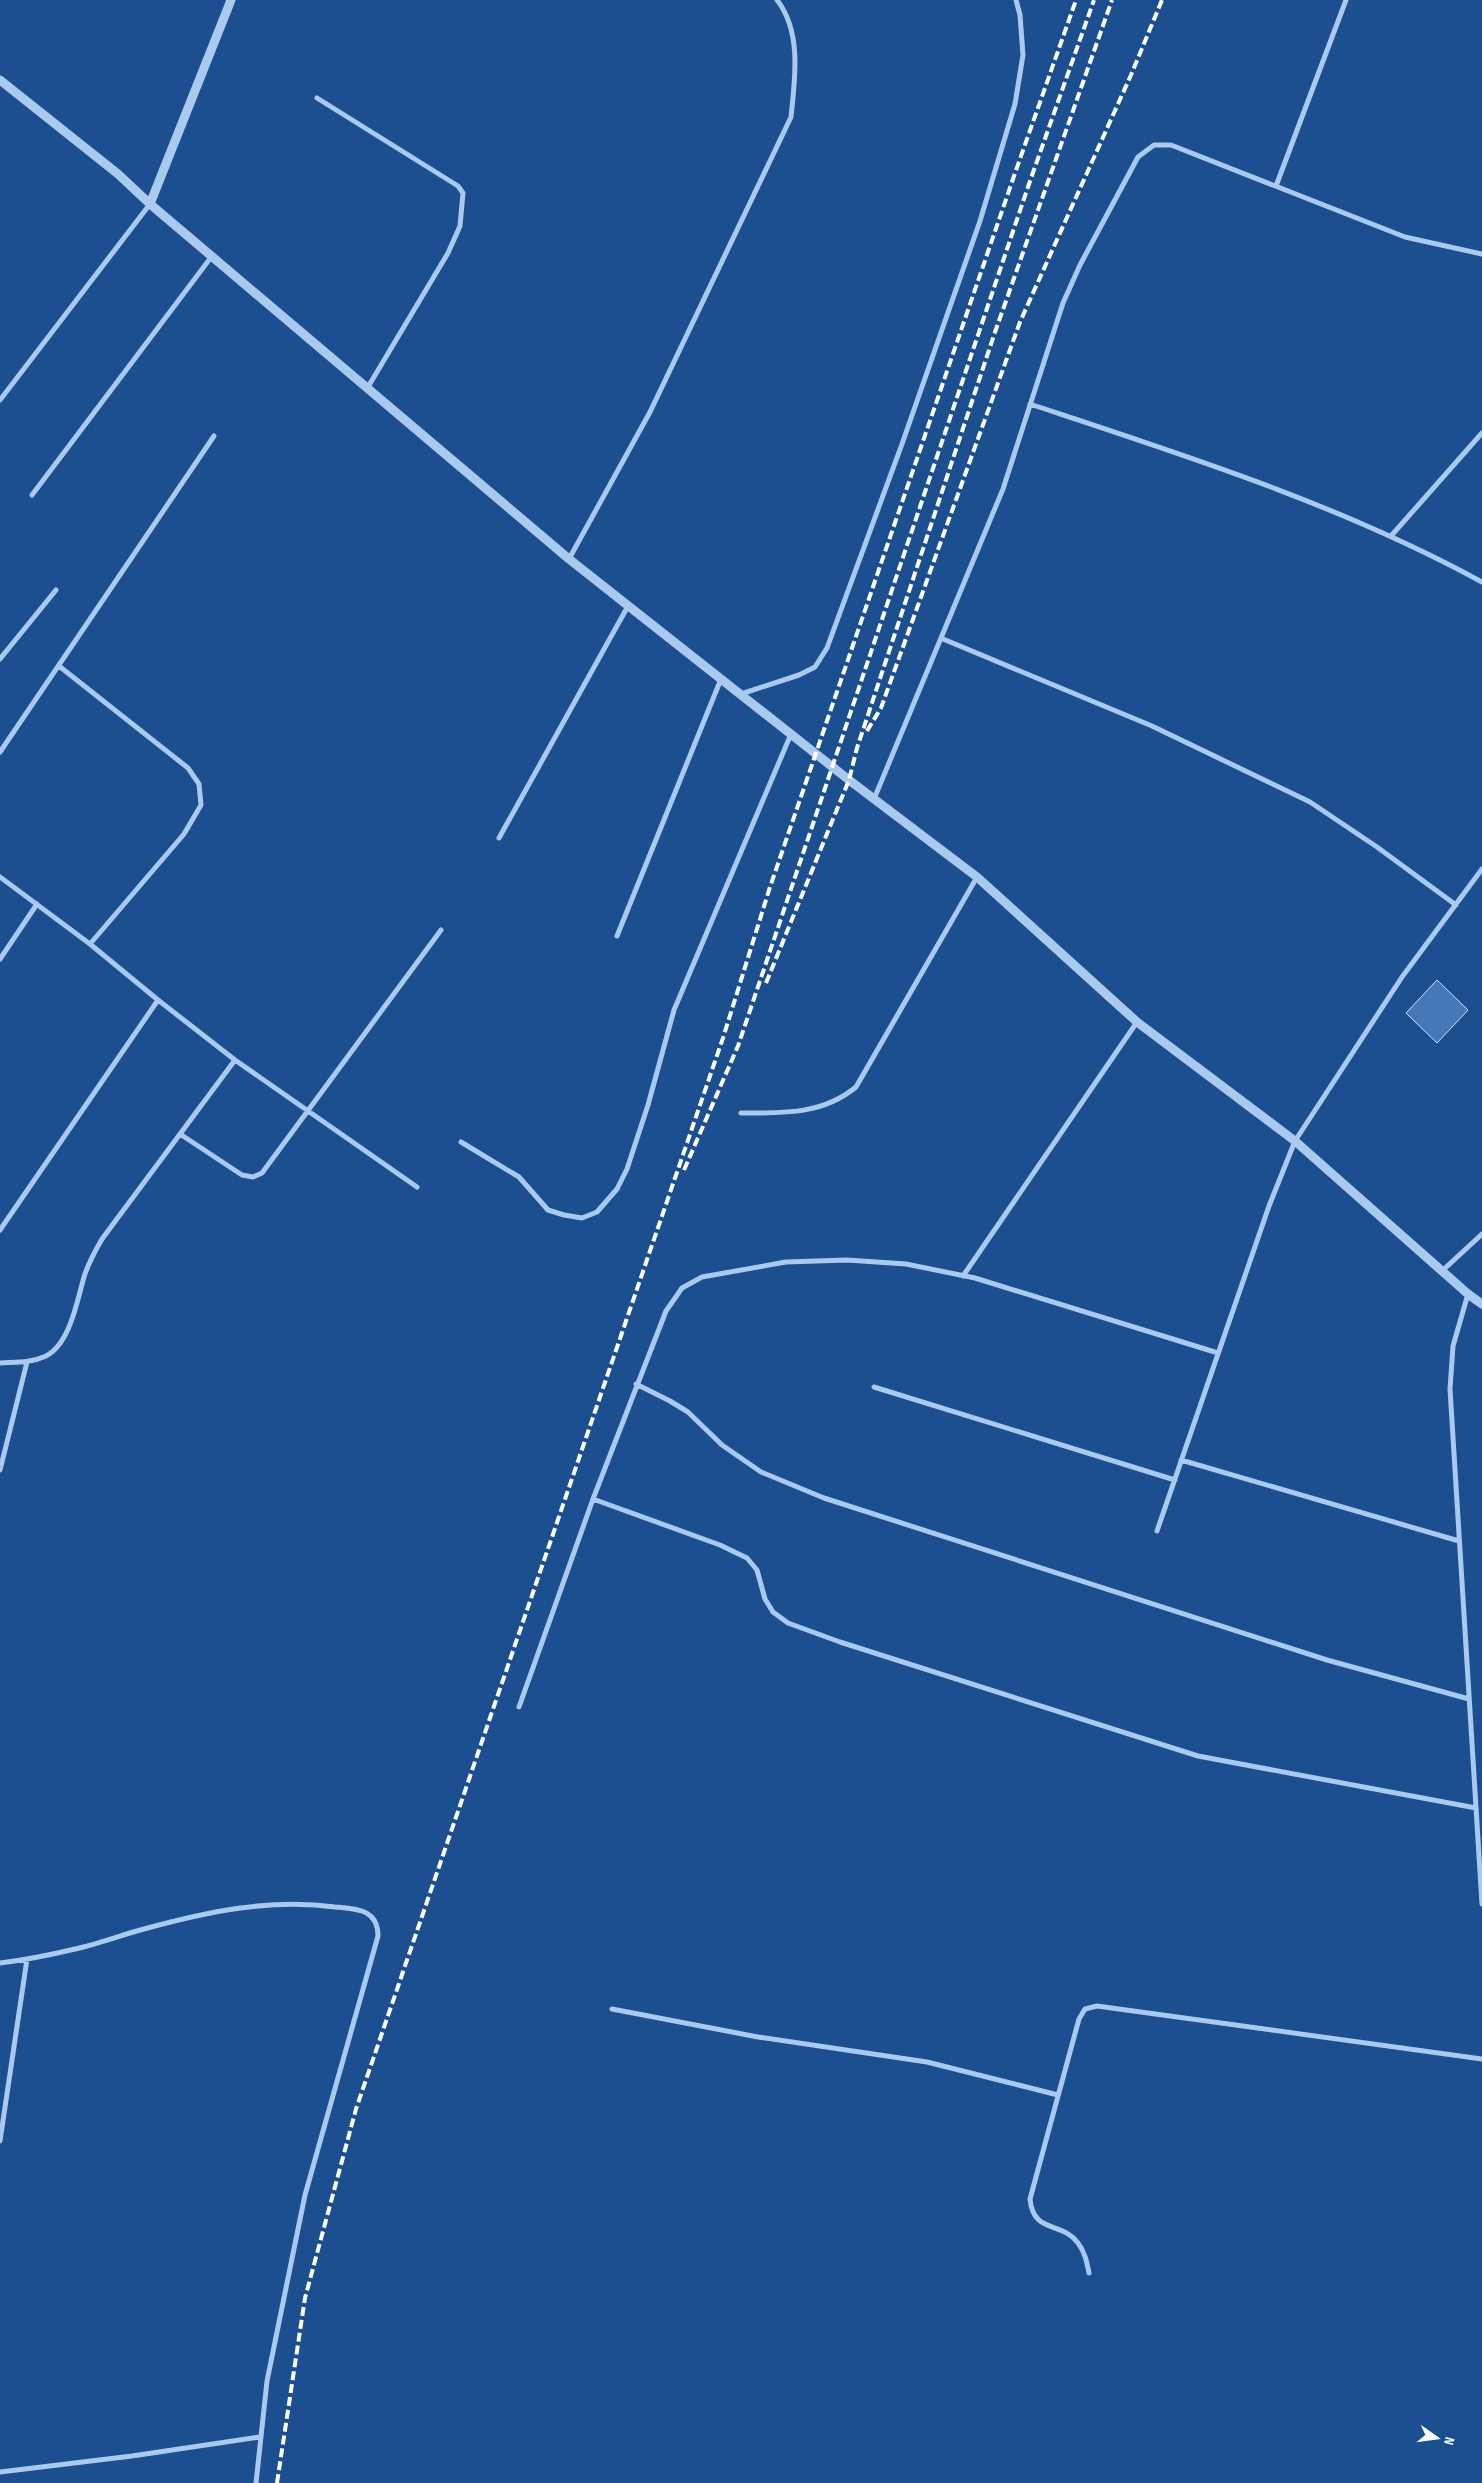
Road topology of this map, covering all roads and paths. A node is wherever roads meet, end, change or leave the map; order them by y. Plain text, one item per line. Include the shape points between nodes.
1 (231, 0) edge
2 (777, 0) edge
3 (1016, 0) edge
4 (1346, 0) edge
5 (0, 80) edge
6 (318, 98) dead end
7 (1276, 186) junction
8 (150, 204) junction
9 (1482, 254) edge
10 (212, 256) junction
11 (368, 387) junction
12 (0, 400) edge
13 (1030, 404) junction
14 (1482, 433) edge
15 (214, 436) dead end
16 (32, 495) dead end
17 (1391, 536) junction
18 (569, 559) junction
19 (1482, 582) edge
20 (56, 590) dead end
21 (628, 606) junction
22 (942, 639) junction
23 (0, 658) edge
24 (59, 666) junction
25 (721, 678) junction
26 (741, 694) junction
27 (791, 734) junction
28 (0, 752) edge
29 (874, 800) junction
30 (499, 838) dead end
31 (1482, 869) edge
32 (0, 877) edge
33 (976, 877) junction
34 (36, 904) junction
35 (1456, 905) junction
36 (440, 930) dead end
37 (617, 936) dead end
38 (90, 944) junction
39 (0, 959) edge
40 (158, 1000) junction
41 (1137, 1022) junction
42 (235, 1060) junction
43 (307, 1110) junction
44 (741, 1112) dead end
45 (180, 1134) junction
46 (461, 1142) dead end
47 (1295, 1142) junction
48 (417, 1187) dead end
49 (0, 1230) edge
50 (1482, 1234) edge
51 (1442, 1271) junction
52 (962, 1276) junction
53 (1468, 1294) junction
54 (1482, 1304) edge
55 (1218, 1353) junction
56 (27, 1362) junction
57 (0, 1363) edge
58 (636, 1384) junction
59 (874, 1387) dead end
60 (1181, 1460) junction
61 (0, 1470) edge
62 (1174, 1480) junction
63 (593, 1499) junction
64 (1157, 1531) dead end
65 (1459, 1541) junction
66 (1469, 1699) junction
67 (519, 1707) dead end
68 (1475, 1790) junction
69 (1482, 1790) edge
70 (1476, 1808) junction
71 (1482, 1904) edge
72 (27, 1959) junction
73 (0, 1963) edge
74 (612, 2009) dead end
75 (1482, 2059) edge
76 (1058, 2095) junction
77 (0, 2141) edge
78 (1089, 2273) dead end
79 (260, 2437) junction
80 (0, 2472) edge
81 (256, 2483) edge

1 - 8 street
2 - 18 street via 783,8 794,42 796,75 791,116 650,412
3 - 26 street via 1023,56 1015,104 970,249 827,648 815,667
4 - 7 street
5 - 8 street via 118,174
6 - 11 street via 458,186 463,193 460,226 448,254
7 - 9 street via 1404,236
7 - 13 street via 1171,145 1154,144 1138,157 1063,303
8 - 10 street
8 - 12 street
10 - 11 street
10 - 16 street
11 - 18 street
13 - 17 street via 1197,460 1345,515
13 - 22 street via 1003,489
14 - 17 street
15 - 24 street
17 - 19 street
18 - 21 street
20 - 23 street
21 - 25 street
21 - 30 street
22 - 29 street
22 - 35 street via 1152,726 1310,802
24 - 28 street
24 - 38 street via 188,768 199,784 201,805 184,834
25 - 26 street
25 - 37 street
26 - 27 street
27 - 29 street
27 - 46 street via 674,1010 648,1105 617,1189 597,1212 582,1218 564,1216 548,1210 519,1177
29 - 33 street
31 - 35 street
32 - 34 street
33 - 41 street
33 - 44 street via 856,1087 823,1107 796,1113
34 - 38 street
34 - 39 street
35 - 47 street via 1402,977
36 - 43 street
38 - 40 street
40 - 42 street
40 - 49 street
41 - 47 street
41 - 52 street
42 - 43 street
42 - 45 street
43 - 45 street via 262,1173 253,1177 242,1175
43 - 48 street
45 - 56 street via 102,1238 61,1341 47,1356
47 - 51 street
47 - 55 street
50 - 51 street
51 - 53 street
52 - 55 street
52 - 58 street via 906,1264 847,1260 786,1262 702,1277 682,1288 666,1311
53 - 54 street
53 - 65 street via 1453,1346 1450,1389
55 - 60 street
56 - 57 street
56 - 61 street
58 - 63 street
58 - 66 street via 688,1412 722,1446 761,1472 824,1498 1327,1660
59 - 62 street
60 - 62 street
60 - 65 street
62 - 64 street
63 - 67 street
63 - 70 street via 720,1545 746,1558 757,1570 765,1599 773,1612 788,1623 840,1642 1198,1756
65 - 66 street
66 - 68 street
68 - 69 street
68 - 70 street
70 - 71 street
72 - 73 street
72 - 77 street
72 - 79 street via 145,1929 270,1904 309,1903 354,1909 370,1914 378,1924 378,1936 305,2195 271,2362
74 - 76 street via 758,2037 927,2062
75 - 76 street via 1097,2006 1085,2010 1079,2019
76 - 78 street via 1030,2200 1031,2213 1040,2223 1069,2235 1078,2243
79 - 80 street
79 - 81 street

